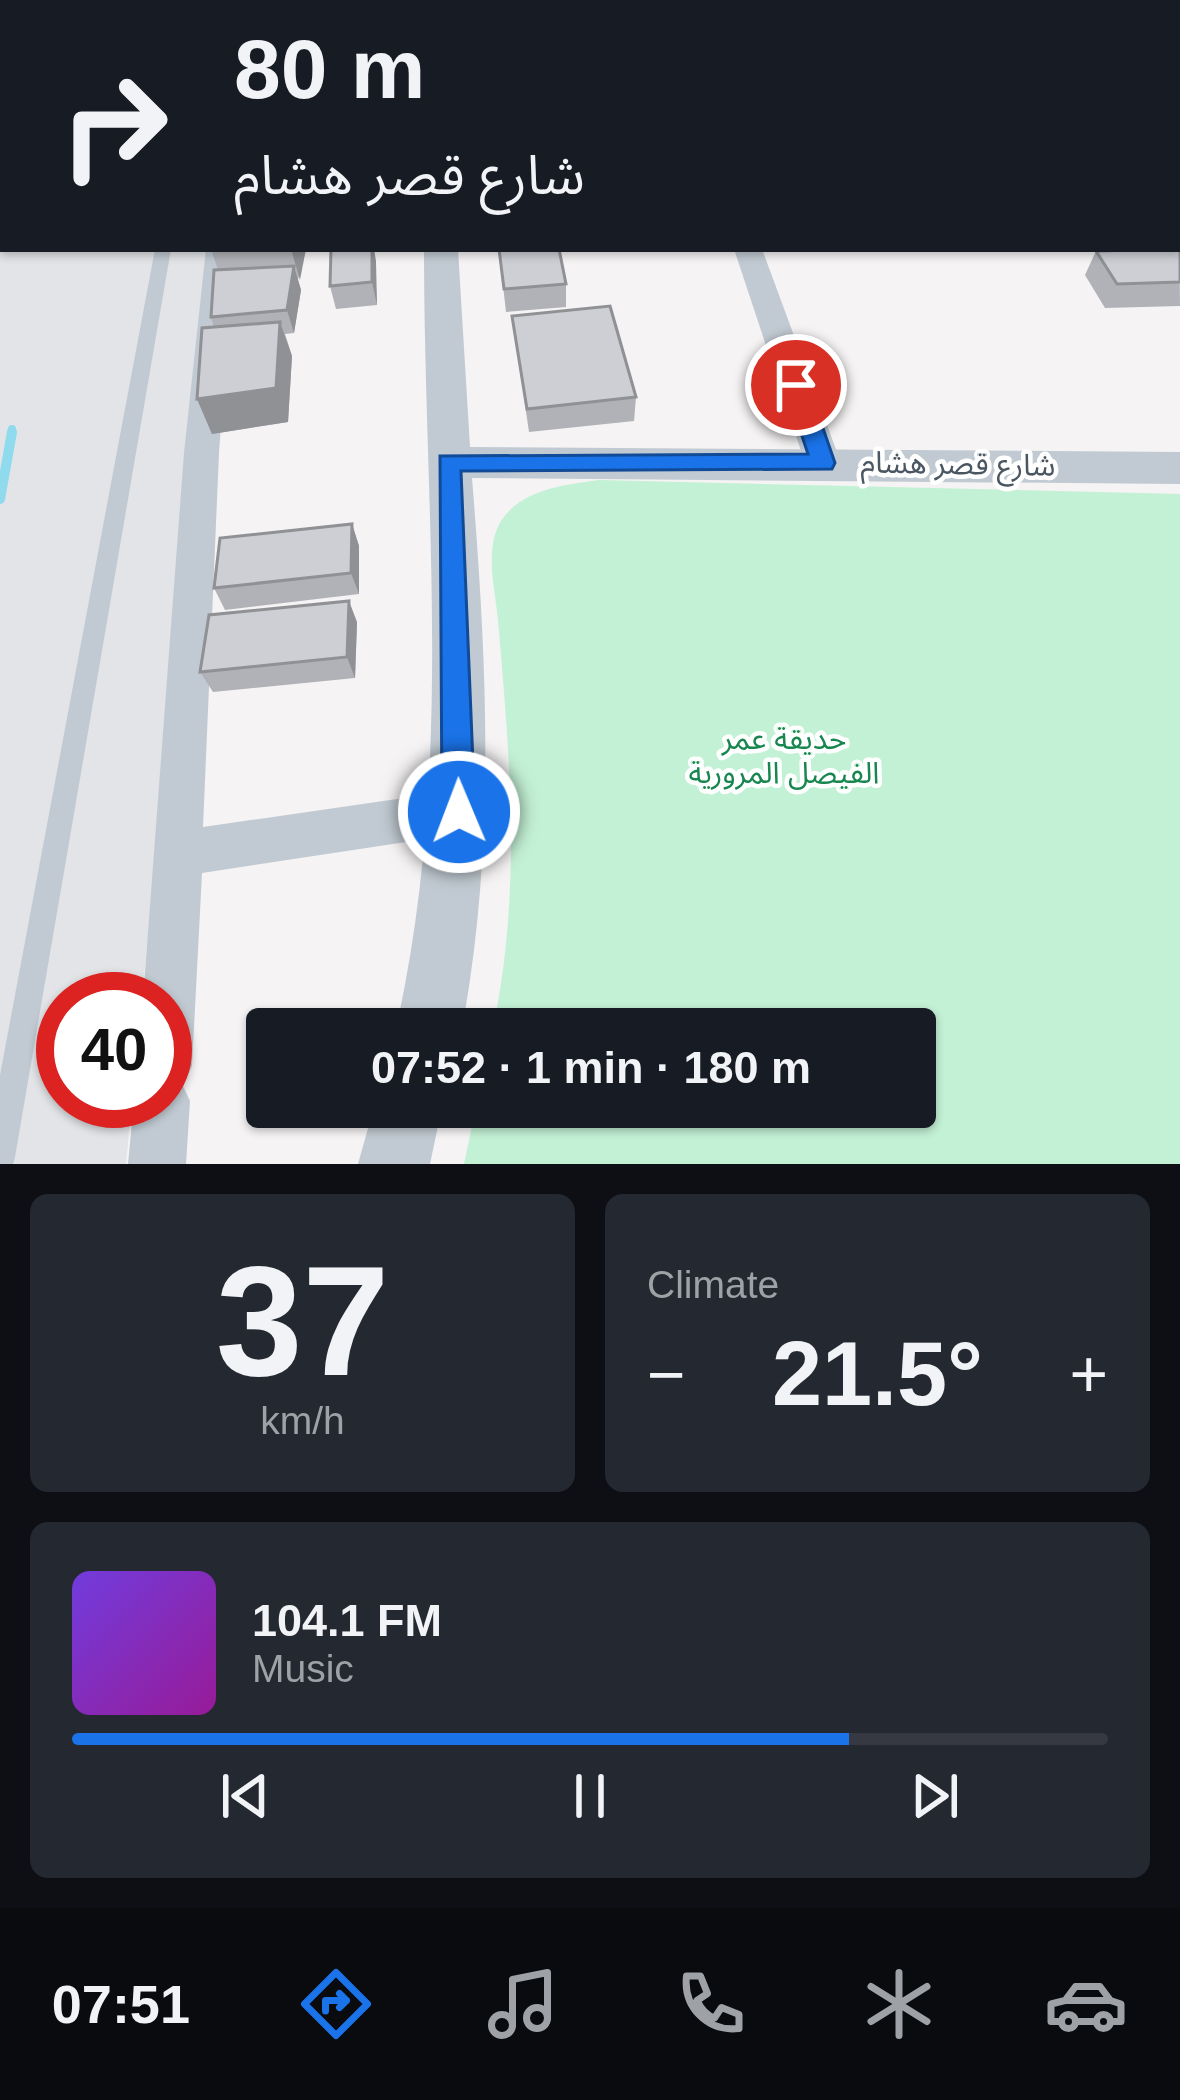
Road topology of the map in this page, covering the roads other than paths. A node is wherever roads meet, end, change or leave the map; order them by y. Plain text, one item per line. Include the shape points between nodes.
1 (162, 252) edge
2 (220, 252) edge
3 (441, 252) edge
4 (749, 252) edge
5 (449, 462) junction
6 (823, 463) junction
7 (1180, 468) edge
8 (459, 812) junction
9 (182, 853) junction
10 (173, 972) edge
11 (434, 1008) edge
12 (160, 1128) edge
13 (403, 1128) edge
14 (0, 1157) edge
15 (158, 1164) edge
16 (394, 1164) edge

1 - 14 lane
2 - 9 street via 187,621
3 - 5 street
4 - 6 street
5 - 6 street, شارع قصر هشام
5 - 8 street
6 - 7 street, شارع قصر هشام
8 - 9 street
8 - 11 street via 452,929
9 - 10 street
12 - 15 street
13 - 16 street

